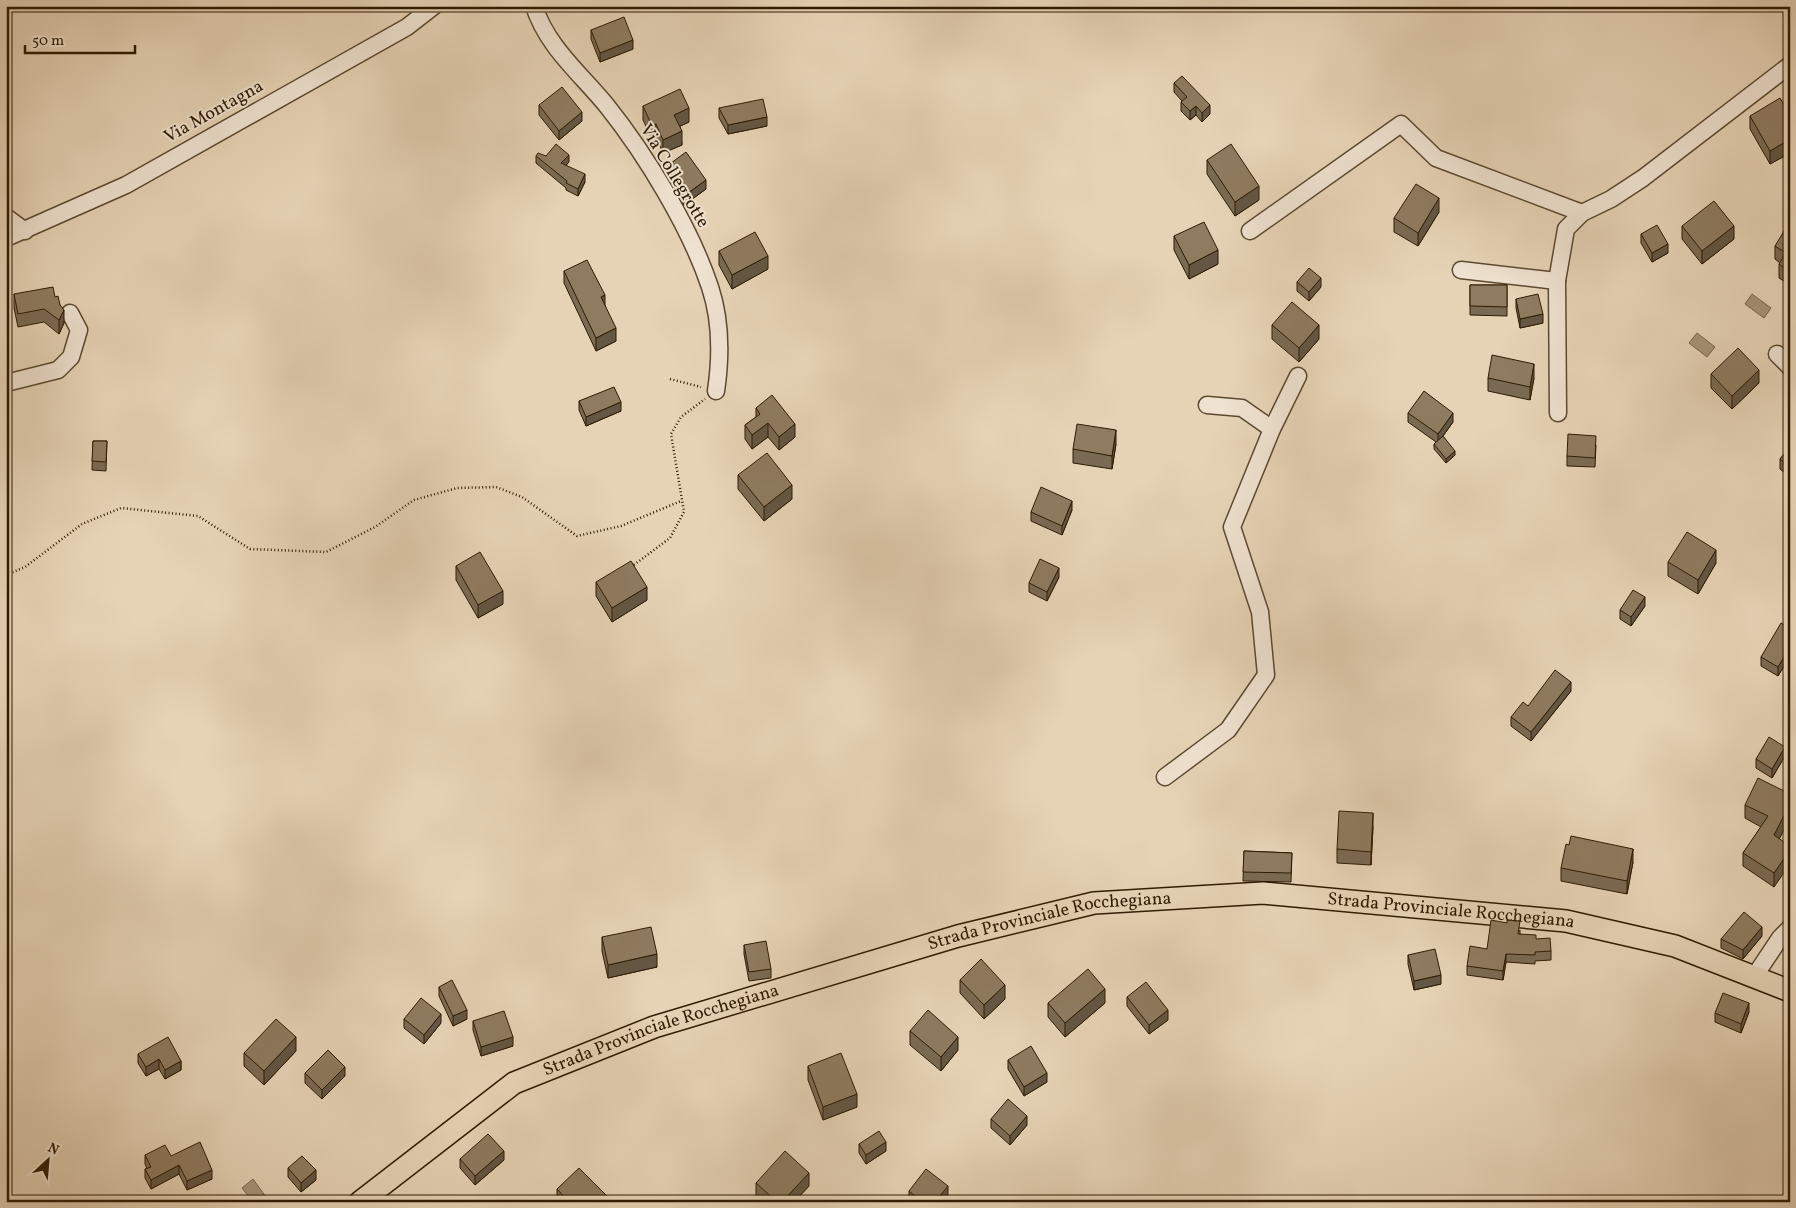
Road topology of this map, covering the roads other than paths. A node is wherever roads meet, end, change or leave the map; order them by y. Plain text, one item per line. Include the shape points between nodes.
1 (434, 6) edge
2 (534, 6) edge
3 (1790, 65) edge
4 (1582, 213) junction
5 (6, 218) edge
6 (1250, 231) dead end
7 (24, 232) junction
8 (6, 238) edge
9 (1460, 270) dead end
10 (1557, 281) junction
11 (70, 313) dead end
12 (1777, 354) dead end
13 (1790, 367) edge
14 (1298, 376) dead end
15 (6, 383) edge
16 (716, 391) road end
17 (1207, 405) dead end
18 (1558, 413) dead end
19 (1272, 429) junction
20 (1165, 777) dead end
21 (1790, 928) edge
22 (1754, 977) junction
23 (1790, 991) edge
24 (360, 1202) edge

1 - 7 street, Via Montagna via 407,27 126,185
2 - 16 street, Via Collegrotte via 540,25 569,64 607,106 681,222 710,288 720,361
3 - 4 street via 1643,178 1611,200
4 - 6 street via 1436,158 1401,124
4 - 10 street via 1566,229
5 - 7 street
7 - 8 street, Via Montagna
9 - 10 street
10 - 18 street
11 - 15 street via 79,330 71,358 58,370
12 - 13 street
14 - 19 street
17 - 19 street via 1242,408
19 - 20 street via 1232,527 1260,612 1266,675 1228,730
21 - 22 street
22 - 23 main road, Strada Provinciale Rocchegiana
22 - 24 main road, Strada Provinciale Rocchegiana via 1675,946 1566,921 1262,893 1094,903 958,936 654,1027 514,1083

